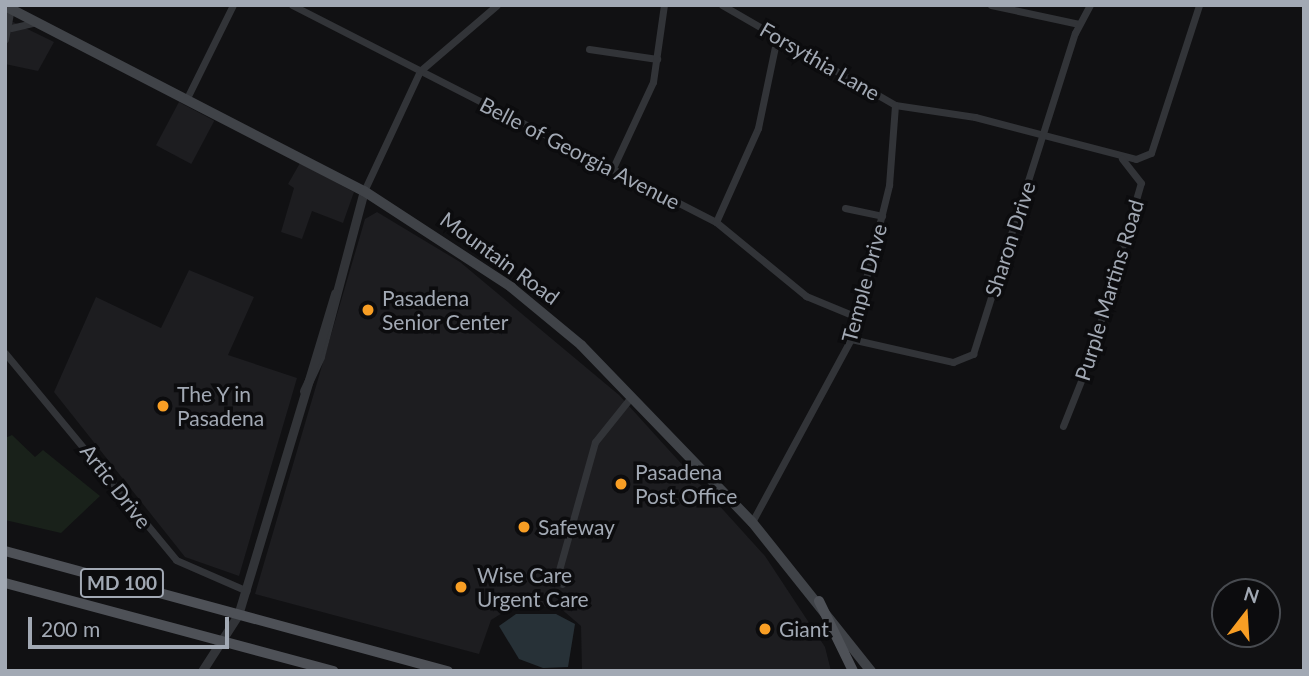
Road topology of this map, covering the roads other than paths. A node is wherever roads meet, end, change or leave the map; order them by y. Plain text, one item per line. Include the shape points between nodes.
1 (233, 5) edge
2 (292, 5) edge
3 (497, 5) edge
4 (664, 5) edge
5 (722, 5) edge
6 (991, 5) edge
7 (1090, 5) edge
8 (1199, 5) edge
9 (8, 8) edge
10 (36, 22) junction
11 (1079, 24) junction
12 (11, 28) junction
13 (776, 37) junction
14 (5, 39) edge
15 (589, 49) dead end
16 (657, 60) junction
17 (420, 71) junction
18 (188, 96) junction
19 (895, 105) junction
20 (1043, 134) junction
21 (1122, 159) junction
22 (612, 170) junction
23 (364, 191) junction
24 (845, 208) dead end
25 (882, 216) junction
26 (716, 222) junction
27 (857, 317) junction
28 (851, 339) junction
29 (5, 353) edge
30 (631, 397) junction
31 (1063, 426) dead end
32 (752, 522) junction
33 (5, 551) edge
34 (5, 583) edge
35 (562, 584) dead end
36 (247, 591) junction
37 (818, 601) junction
38 (238, 615) junction
39 (224, 642) junction
40 (201, 671) edge
41 (333, 671) edge
42 (448, 671) edge
43 (853, 671) edge
44 (871, 671) edge

1 - 18 street
2 - 17 street, Belle of Georgia Avenue
3 - 17 street
4 - 16 street
5 - 13 street, Forsythia Lane
6 - 11 street
7 - 11 street, Sharon Drive
8 - 21 street via 1151,153
9 - 10 main road, Mountain Road
9 - 12 street
10 - 12 street
10 - 18 main road, Mountain Road
11 - 20 street, Sharon Drive
12 - 14 street
13 - 19 street, Forsythia Lane
13 - 26 street via 758,128
15 - 16 street
16 - 22 street via 644,109
17 - 22 street, Belle of Georgia Avenue
17 - 23 street
18 - 23 main road, Mountain Road
19 - 20 street, Forsythia Lane
19 - 25 street, Temple Drive
20 - 21 street
20 - 28 street, Sharon Drive via 973,354 953,362
21 - 31 street, Purple Martins Road via 1141,183 1090,358
22 - 26 street, Belle of Georgia Avenue
23 - 30 main road, Mountain Road via 512,288
23 - 36 street
24 - 25 street
25 - 27 street, Temple Drive
26 - 27 street, Belle of Georgia Avenue via 806,296
27 - 28 street, Temple Drive
28 - 32 street, Temple Drive
29 - 36 street, Artic Drive via 176,560
30 - 32 main road, Mountain Road
30 - 35 street via 595,442 558,570
32 - 37 main road, Mountain Road
33 - 38 main road, MD 100
34 - 39 main road, MD 100
36 - 38 street
37 - 43 main road
37 - 44 main road, Mountain Road
38 - 39 street
38 - 42 main road, MD 100
39 - 40 street
39 - 41 main road, MD 100

